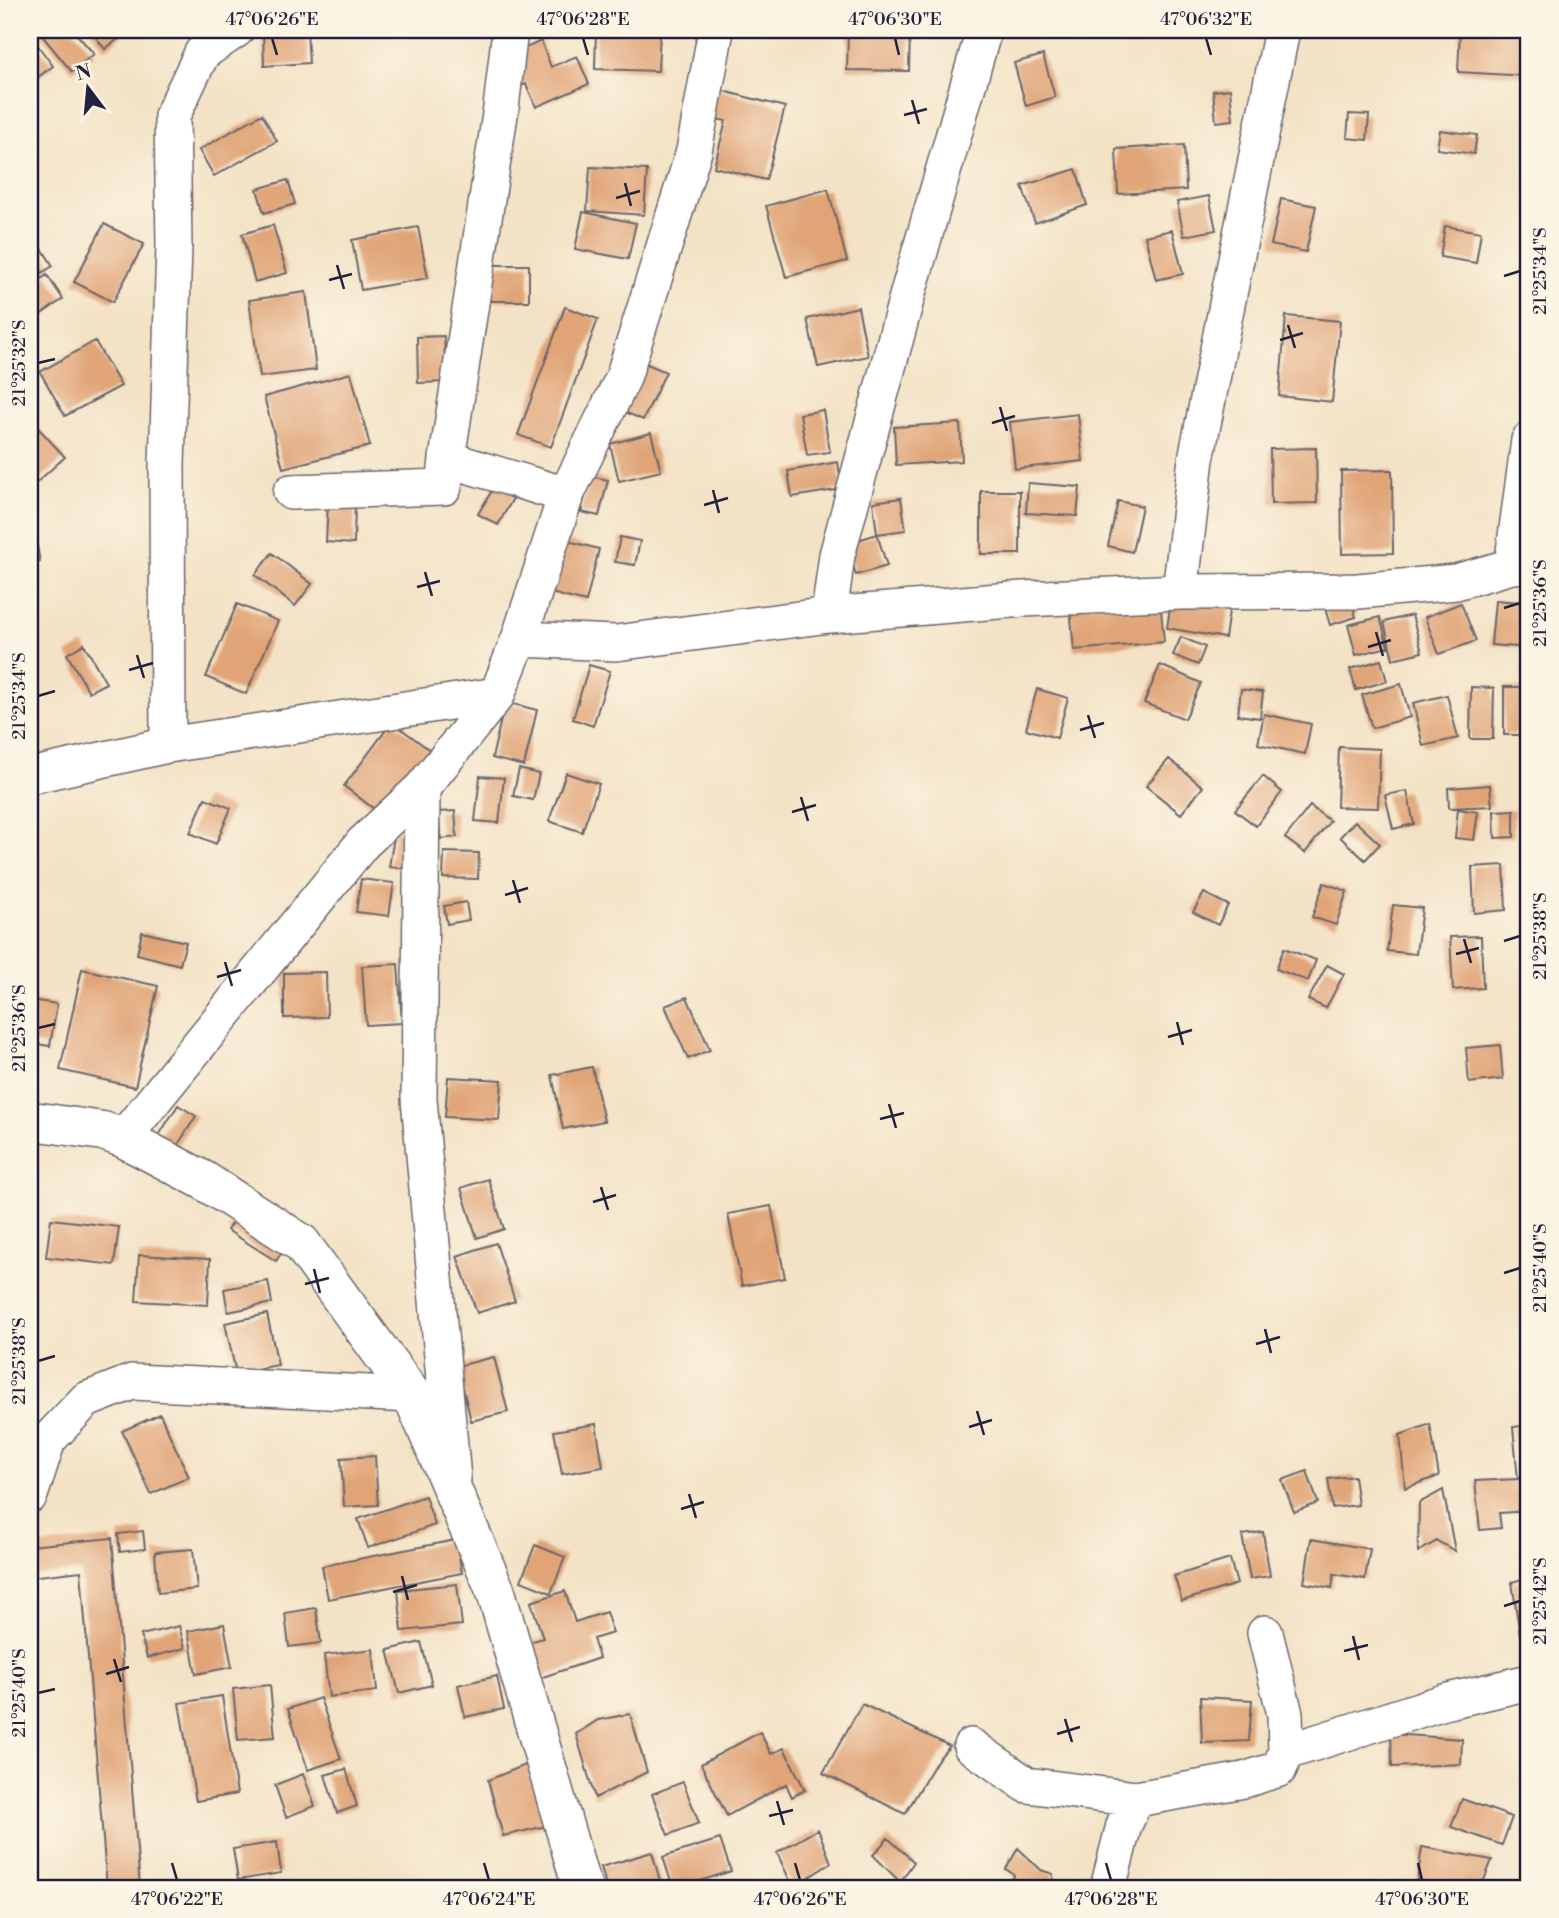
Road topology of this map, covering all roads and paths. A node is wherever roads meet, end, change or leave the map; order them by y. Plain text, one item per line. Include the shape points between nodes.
1 (236, 30) edge
2 (510, 30) edge
3 (716, 30) edge
4 (984, 30) edge
5 (1282, 30) edge
6 (1529, 440) edge
7 (447, 459) junction
8 (291, 492) dead end
9 (566, 495) junction
10 (1521, 566) edge
11 (1180, 592) junction
12 (829, 615) junction
13 (519, 639) junction
14 (497, 695) junction
15 (168, 745) junction
16 (30, 776) edge
17 (422, 788) junction
18 (30, 1124) edge
19 (123, 1139) junction
20 (412, 1395) junction
21 (454, 1494) junction
22 (30, 1495) edge
23 (1265, 1633) dead end
24 (1529, 1682) edge
25 (971, 1746) dead end
26 (1286, 1752) junction
27 (1136, 1799) junction
28 (584, 1888) edge
29 (1108, 1888) edge

1 - 15 street via 202,53 172,116
2 - 7 street
3 - 9 street via 694,151 622,378
4 - 12 street via 837,555
5 - 11 street via 1196,459
6 - 10 street
7 - 8 street via 444,488
7 - 9 street
9 - 13 street
10 - 11 street via 1457,582 1358,592
11 - 12 street
12 - 13 street via 615,643
13 - 14 street
14 - 15 street
14 - 17 street
15 - 16 street
17 - 19 street via 363,844
17 - 21 street via 419,1099
18 - 19 street via 103,1130
19 - 20 street via 203,1180 301,1244
20 - 21 street
20 - 22 street via 132,1382 86,1400 48,1440
21 - 28 street via 496,1592
23 - 26 street via 1285,1714
24 - 26 street via 1444,1702
25 - 27 street via 1027,1785
26 - 27 street via 1279,1769 1244,1780
27 - 29 street via 1124,1825

